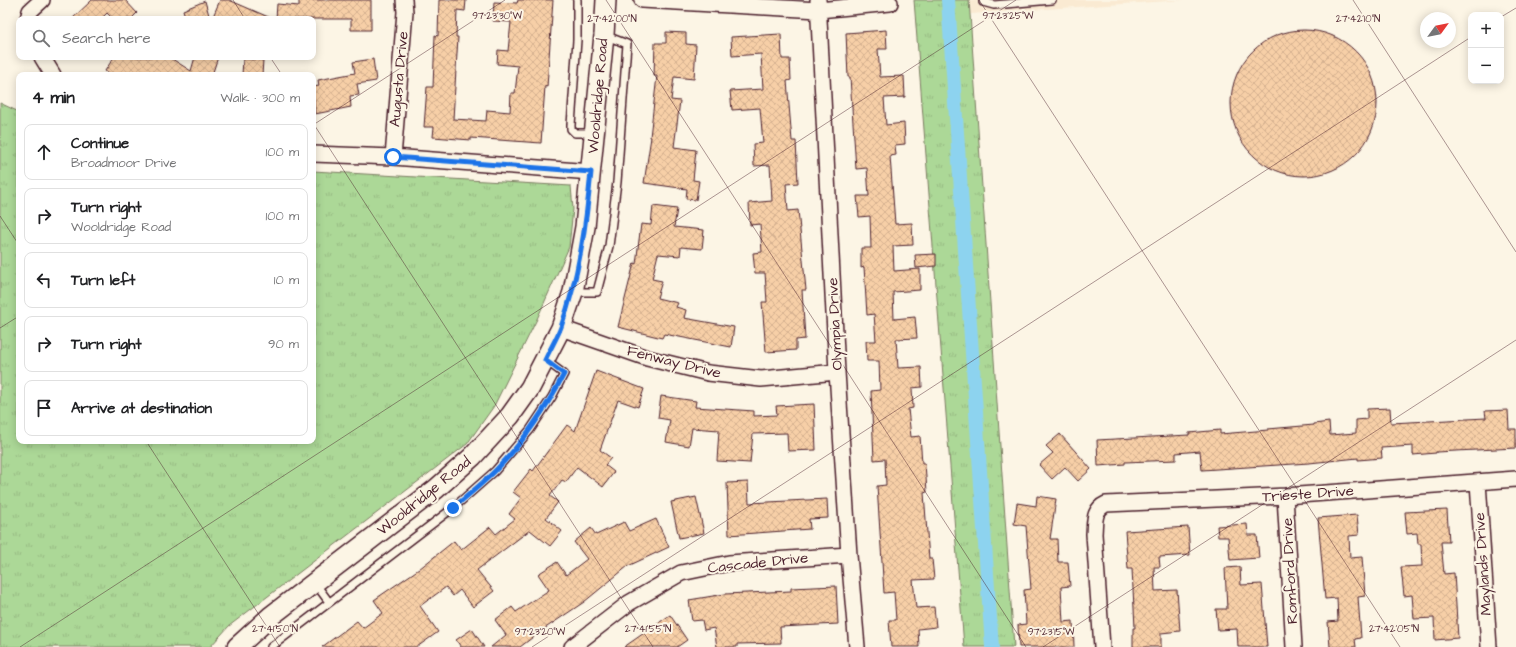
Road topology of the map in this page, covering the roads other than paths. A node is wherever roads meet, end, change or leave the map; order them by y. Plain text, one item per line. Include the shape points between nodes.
1 (42, 0) edge
2 (404, 0) edge
3 (578, 0) edge
4 (606, 0) edge
5 (642, 0) edge
6 (983, 0) edge
7 (1052, 0) edge
8 (890, 3) dead end
9 (819, 5) edge
10 (29, 15) edge
11 (604, 35) junction
12 (44, 60) edge
13 (51, 72) edge
14 (595, 133) junction
15 (316, 154) edge
16 (393, 157) junction
17 (591, 172) junction
18 (572, 292) junction
19 (561, 328) junction
20 (545, 360) junction
21 (837, 372) junction
22 (1516, 479) edge
23 (1478, 482) junction
24 (1285, 496) junction
25 (849, 555) junction
26 (315, 582) junction
27 (329, 602) junction
28 (237, 647) edge
29 (271, 647) edge
30 (572, 647) edge
31 (856, 647) edge
32 (1102, 647) edge
33 (1294, 647) edge
34 (1489, 647) edge

1 - 10 street
2 - 16 street, Augusta Drive
3 - 14 lane via 571,129 575,133
4 - 11 street, Wooldridge Road
5 - 9 street
6 - 7 lane via 994,5
8 - 9 street
9 - 21 street, Olympia Drive
11 - 14 street, Wooldridge Road
11 - 18 lane via 628,44 611,232 597,292
12 - 13 street
14 - 17 street, Wooldridge Road
15 - 16 street
16 - 17 street
17 - 18 street, Wooldridge Road via 585,227
18 - 19 street, Wooldridge Road
19 - 20 street, Wooldridge Road
19 - 21 street, Fenway Drive via 647,358 708,373 761,379
20 - 26 street, Wooldridge Road via 530,388 510,416 472,457 436,489
20 - 27 lane via 564,374 530,430 495,471 453,508
21 - 25 street, Olympia Drive
22 - 23 street, Trieste Drive
23 - 24 street, Trieste Drive
23 - 34 street, Maylands Drive
24 - 32 street, Trieste Drive via 1106,504 1100,507 1095,515 1094,534
24 - 33 street, Romford Drive
25 - 30 street, Cascade Drive via 728,563 681,573 629,603
25 - 31 street, Olympia Drive
26 - 27 lane
26 - 28 street, Wooldridge Road via 271,616
27 - 29 lane

